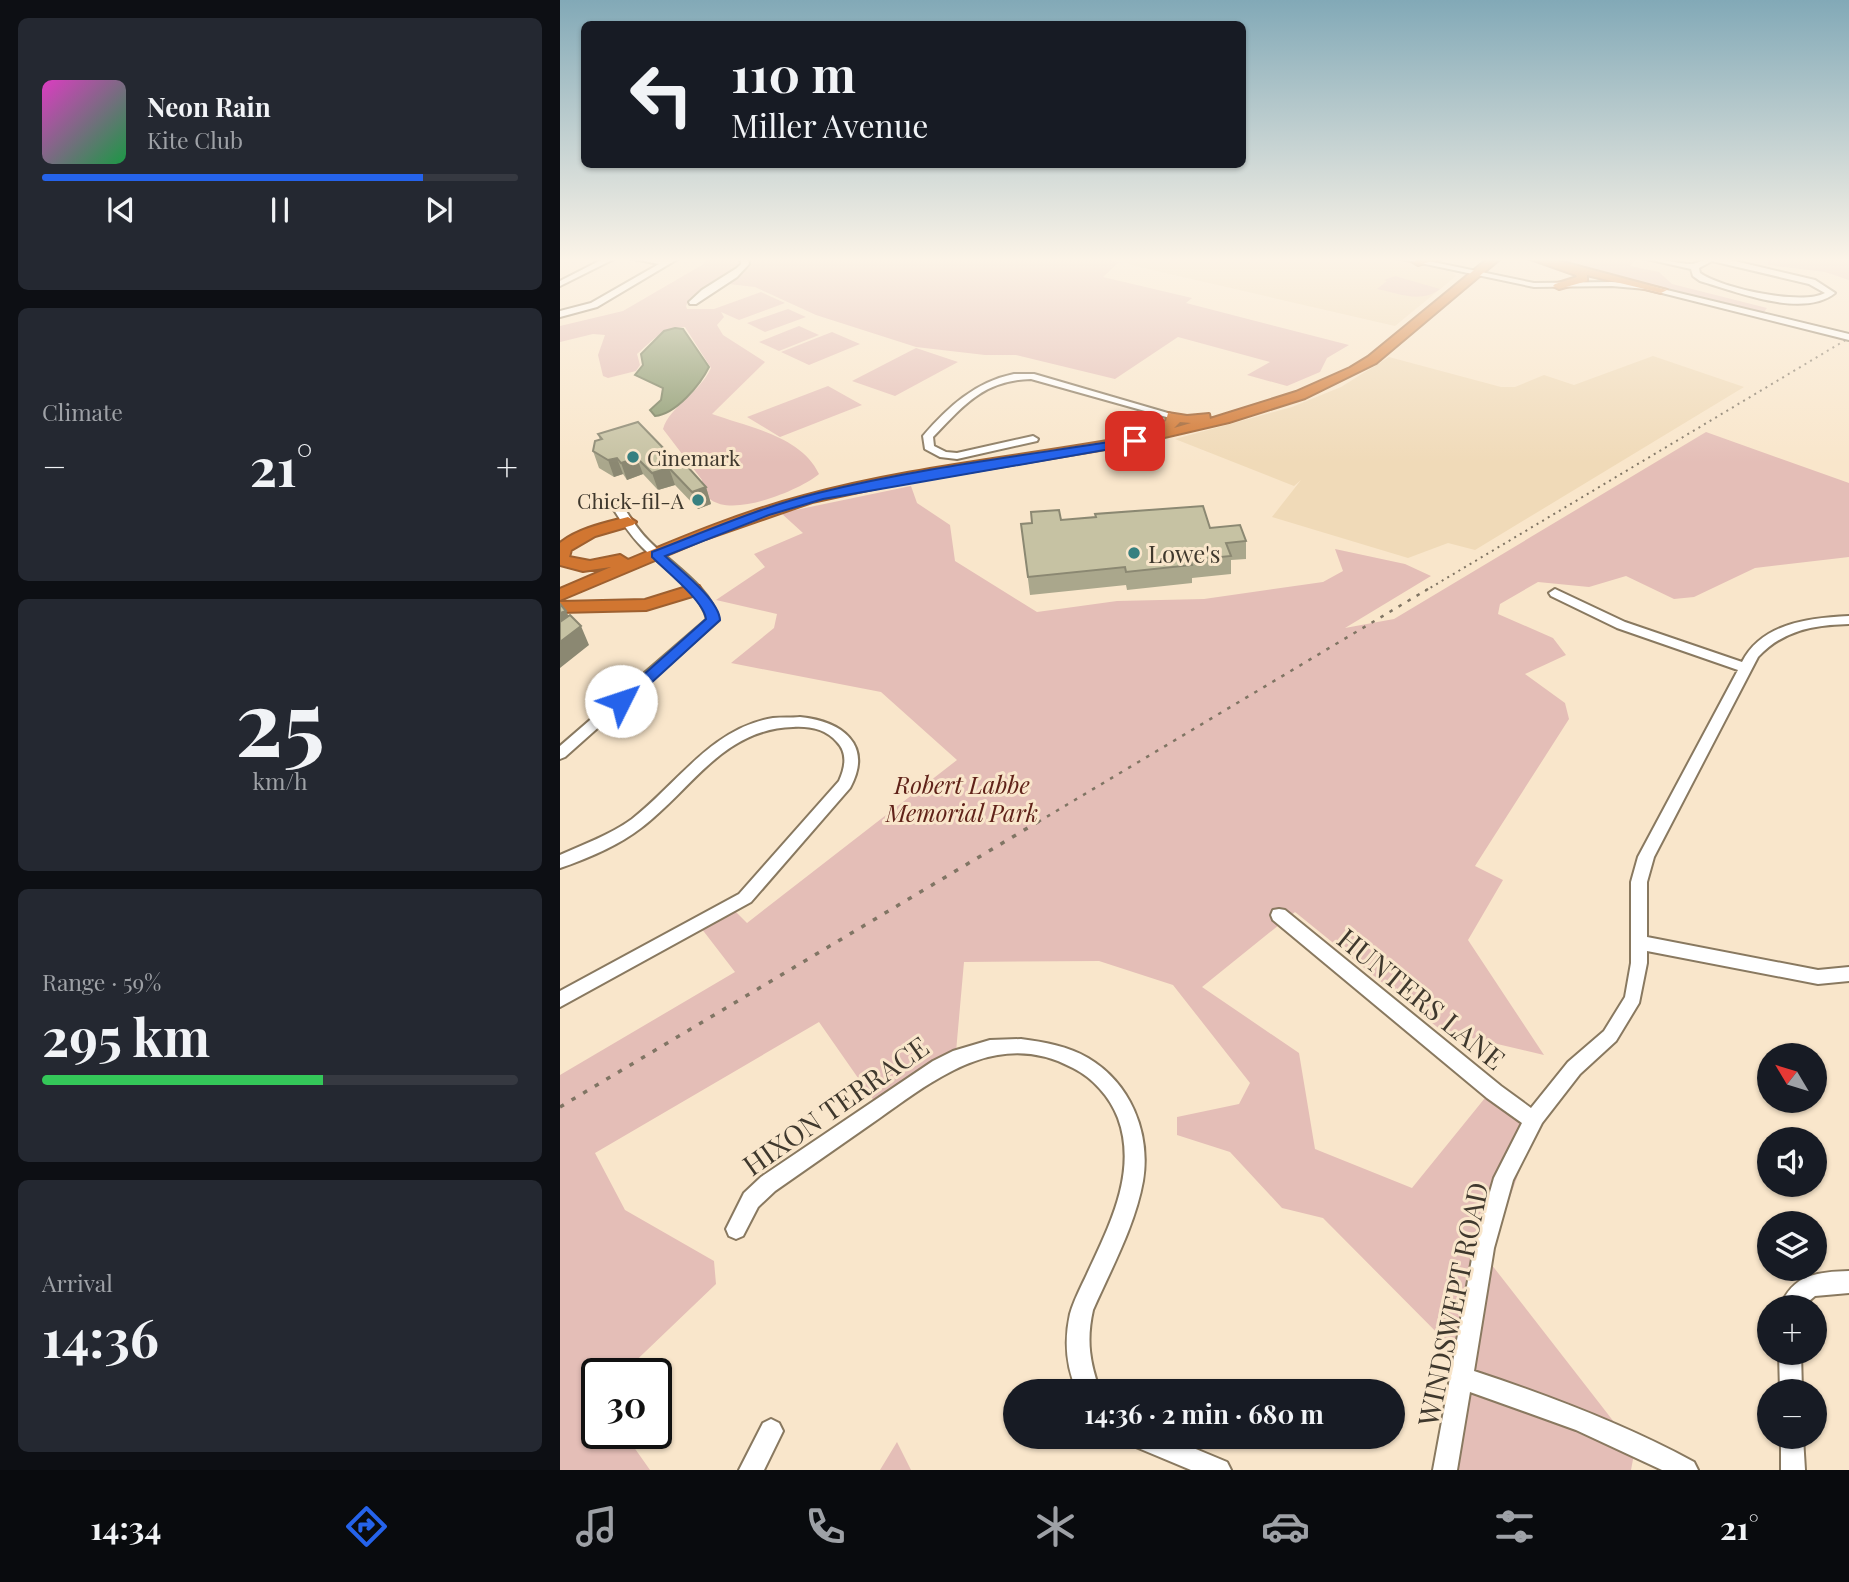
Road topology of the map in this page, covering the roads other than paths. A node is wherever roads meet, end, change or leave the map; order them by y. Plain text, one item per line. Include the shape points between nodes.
1 (1402, 326) edge
2 (1412, 326) edge
3 (1803, 326) edge
4 (1849, 337) edge
5 (1226, 414) junction
6 (1173, 416) junction
7 (1148, 433) junction
8 (1033, 439) dead end
9 (618, 508) dead end
10 (628, 522) junction
11 (648, 553) junction
12 (560, 589) edge
13 (693, 590) junction
14 (1555, 593) dead end
15 (560, 595) edge
16 (560, 607) edge
17 (1849, 621) edge
18 (1746, 668) junction
19 (560, 754) edge
20 (560, 862) edge
21 (1279, 915) dead end
22 (1638, 943) junction
23 (1849, 974) edge
24 (560, 1000) edge
25 (1533, 1120) junction
26 (736, 1229) dead end
27 (1849, 1282) edge
28 (1796, 1295) edge
29 (1461, 1378) junction
30 (1084, 1379) edge
31 (771, 1431) dead end
32 (1168, 1449) edge
33 (1792, 1449) edge
34 (751, 1470) edge
35 (1219, 1470) edge
36 (1444, 1470) edge
37 (1686, 1470) edge
38 (1793, 1470) edge

1 - 5 highway via 1350,365 1280,397
2 - 11 highway via 1372,360 1304,395 1109,447 820,496
3 - 4 street
5 - 6 highway via 1193,420
5 - 7 highway
6 - 7 highway via 1173,423
6 - 8 street via 1031,376 1010,375 980,385 928,436 929,447 957,456
7 - 11 highway via 838,485 760,507
9 - 10 street
10 - 11 street
10 - 11 highway via 577,538 562,549 560,557 581,566
11 - 12 highway
11 - 13 street
11 - 15 highway
13 - 16 highway via 646,605
13 - 19 street via 713,620
14 - 18 street via 1621,625
17 - 18 street, WINDSWEPT ROAD via 1785,630 1760,646
18 - 22 street, WINDSWEPT ROAD via 1646,857 1639,882
20 - 24 street via 633,826 716,748 764,724 808,722 827,727 842,737 852,753 850,773 841,789 745,898
21 - 25 street, HUNTERS LANE
22 - 23 street via 1818,977
22 - 25 street, WINDSWEPT ROAD via 1637,981 1625,1015
25 - 29 street, WINDSWEPT ROAD via 1504,1178 1491,1217
26 - 30 street, HIXON TERRACE via 751,1200 768,1184 945,1063 1002,1046 1042,1048 1071,1057 1096,1073 1117,1096 1130,1122 1136,1154 1127,1203 1078,1326 1079,1365
27 - 28 street via 1810,1286
29 - 36 street, WINDSWEPT ROAD
29 - 37 street via 1570,1416
31 - 34 street
32 - 35 street
33 - 38 street

